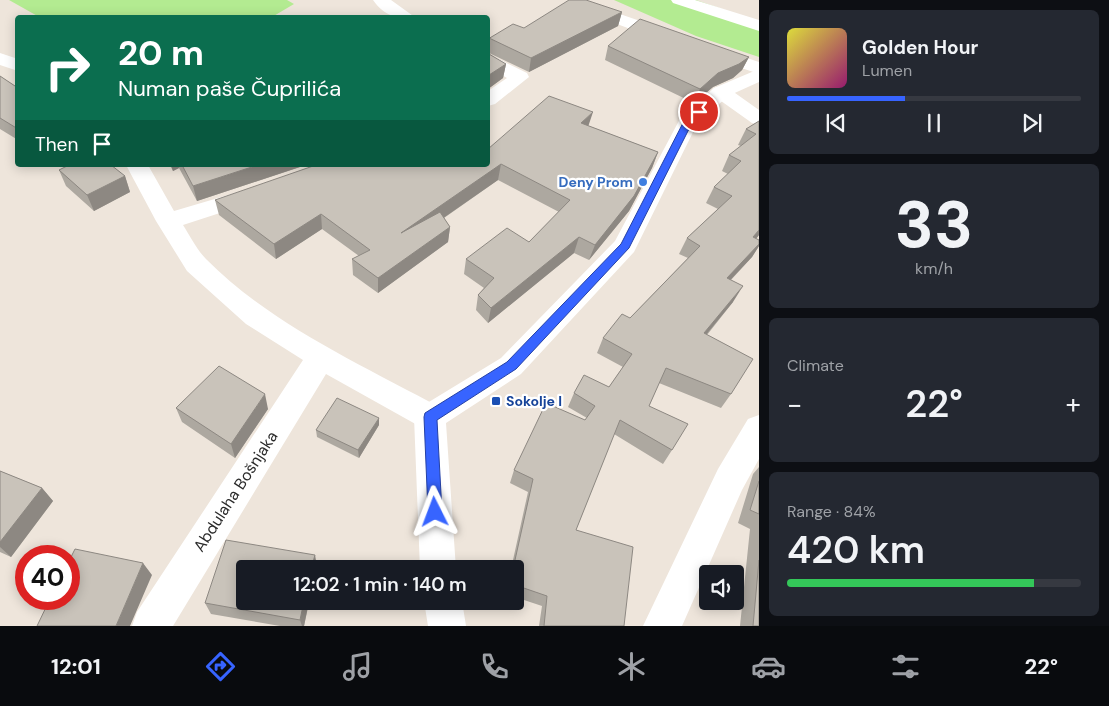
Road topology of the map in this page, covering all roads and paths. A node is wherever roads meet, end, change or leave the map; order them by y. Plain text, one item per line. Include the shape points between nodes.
1 (382, 0) edge
2 (679, 0) edge
3 (578, 5) edge
4 (403, 15) edge
5 (759, 26) edge
6 (0, 58) edge
7 (490, 61) edge
8 (15, 65) edge
9 (759, 68) edge
10 (759, 75) edge
11 (721, 92) junction
12 (490, 99) edge
13 (759, 119) edge
14 (138, 167) edge
15 (268, 189) edge
16 (168, 221) junction
17 (321, 357) junction
18 (430, 417) junction
19 (759, 429) edge
20 (438, 560) edge
21 (445, 610) edge
22 (150, 626) edge
23 (448, 626) edge
24 (662, 626) edge

1 - 4 street
2 - 5 street
3 - 9 street
6 - 8 street
7 - 12 street via 520,77
10 - 11 street
11 - 13 street
11 - 18 street via 688,121 625,246 512,366
14 - 16 street
15 - 16 street
16 - 17 street via 196,265 256,317
17 - 18 street
17 - 22 street, Abdulaha Bošnjaka
18 - 20 street
19 - 24 street via 730,480
21 - 23 street

